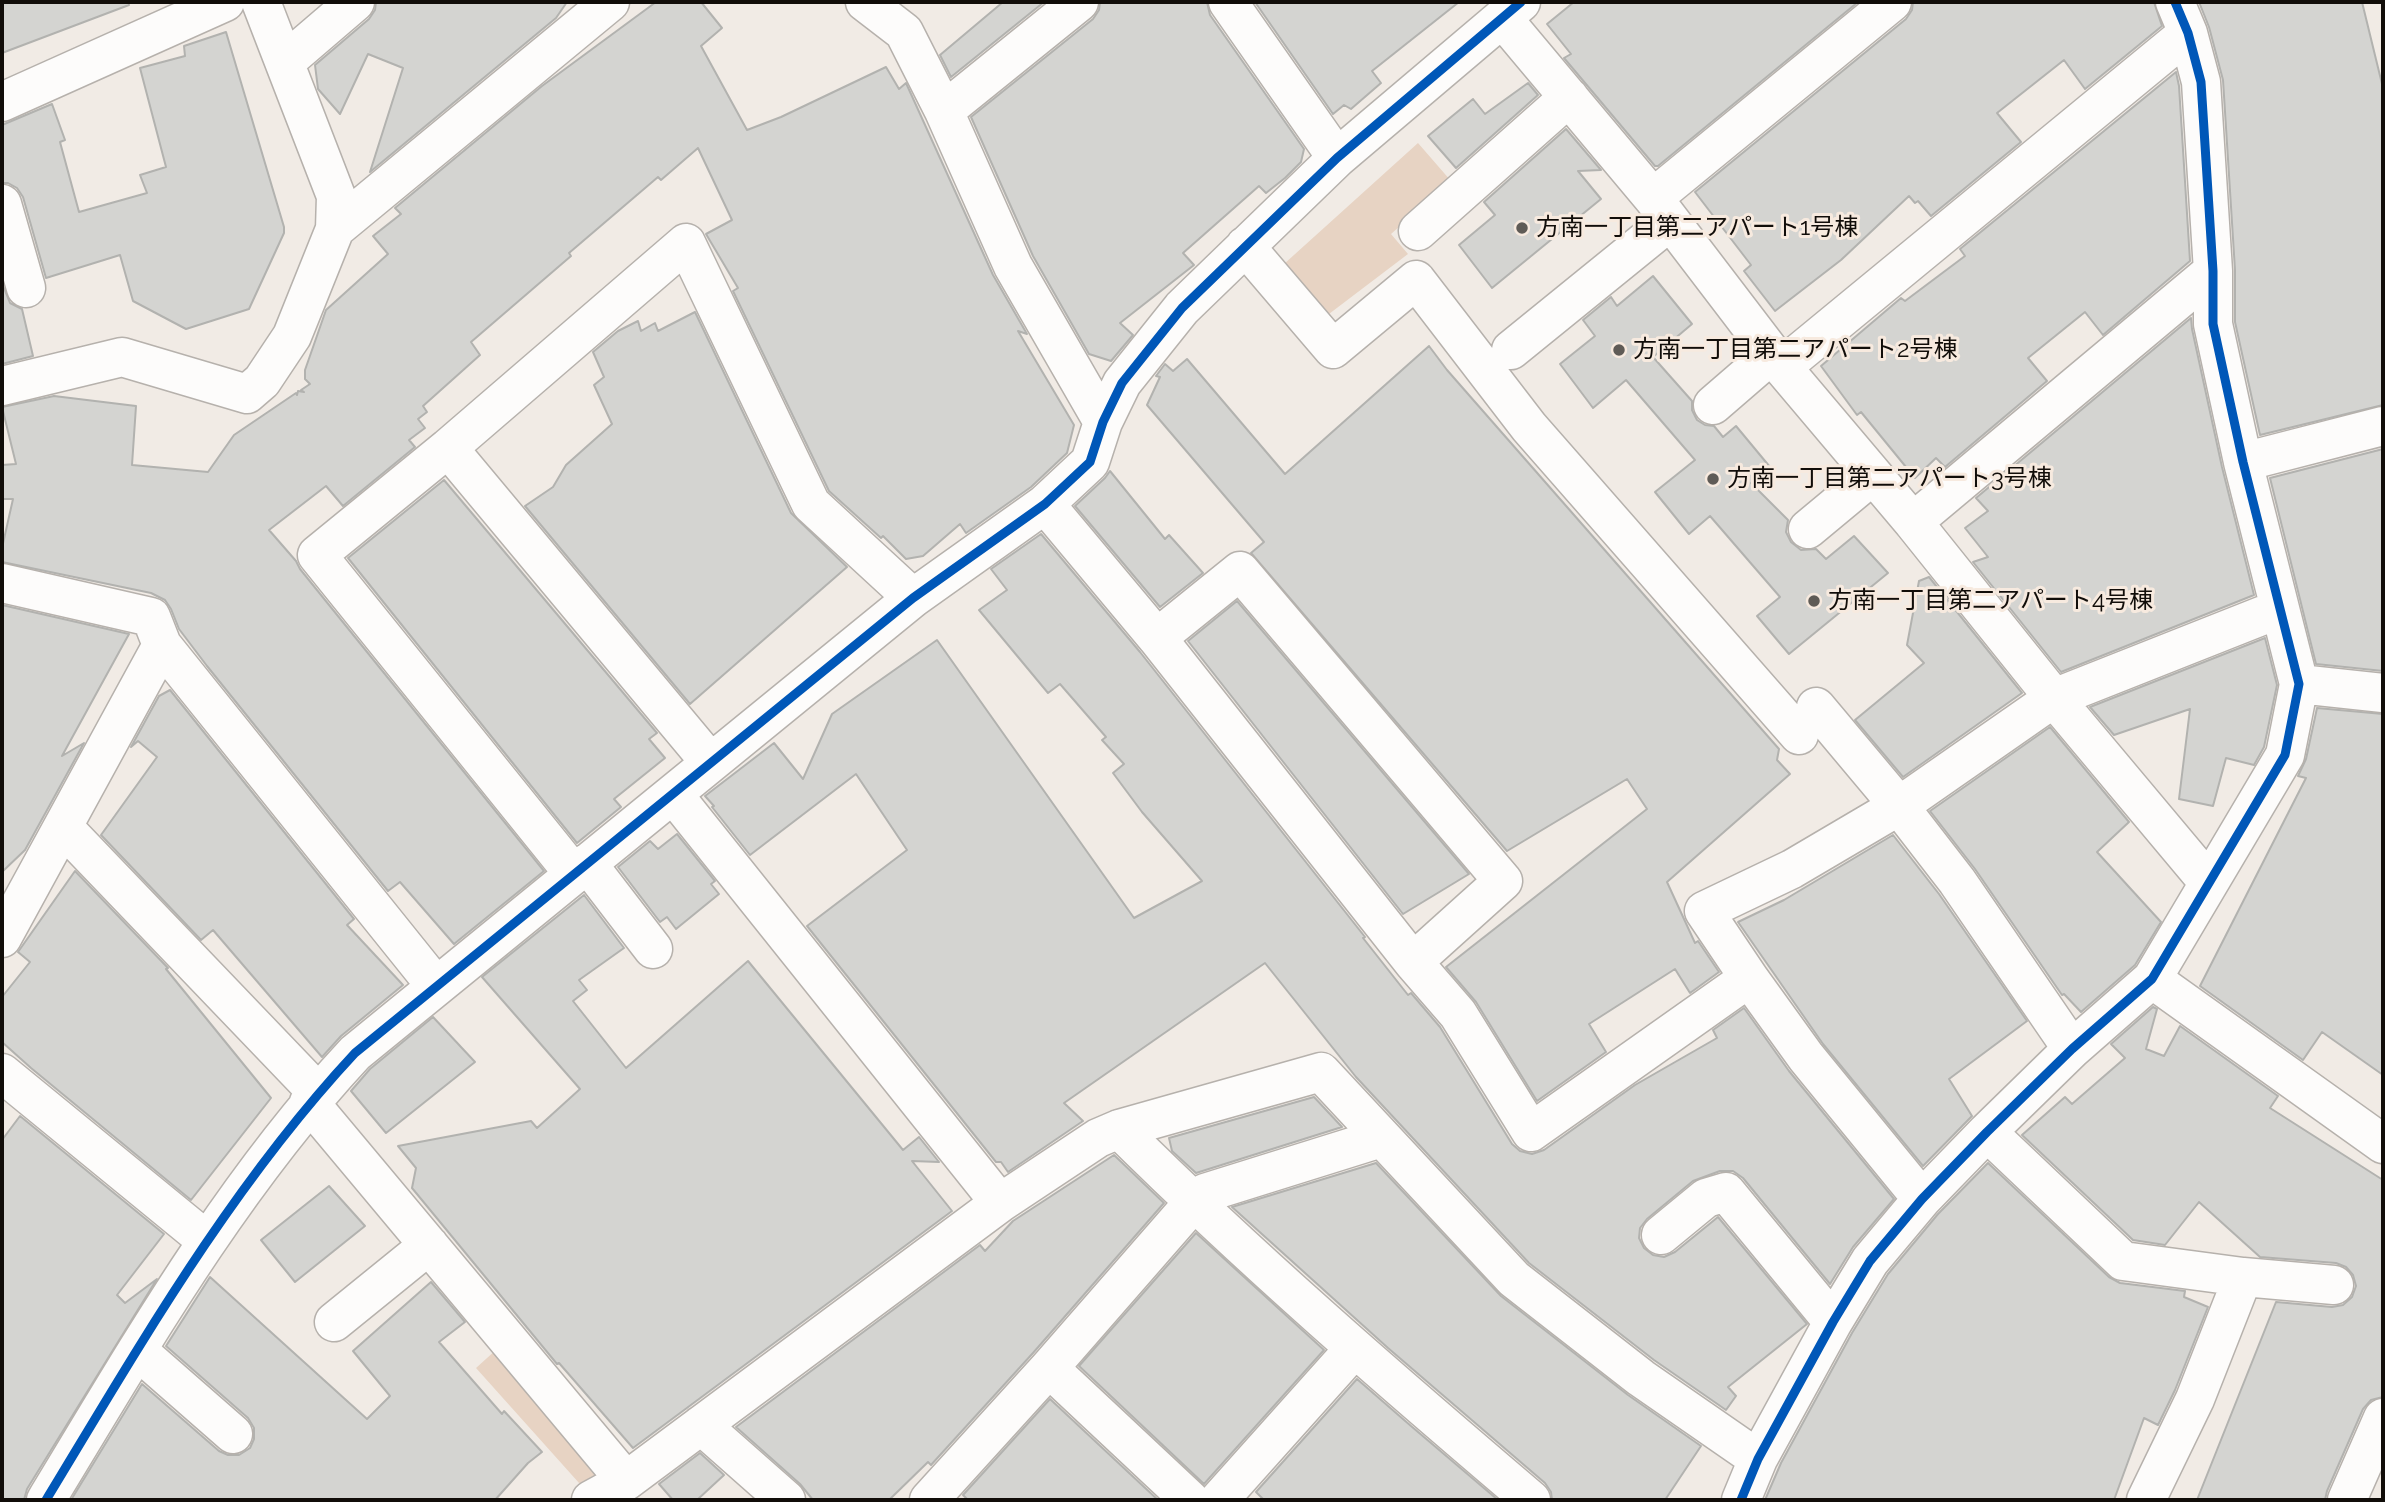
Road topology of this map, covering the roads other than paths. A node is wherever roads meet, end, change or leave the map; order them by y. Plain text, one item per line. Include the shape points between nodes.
1 (225, 2) edge
2 (261, 2) edge
3 (355, 2) edge
4 (610, 2) edge
5 (865, 2) edge
6 (1079, 2) edge
7 (1228, 2) edge
8 (1892, 2) edge
9 (1512, 10) edge
10 (2181, 18) edge
11 (285, 62) junction
12 (1569, 97) junction
13 (2, 102) edge
14 (944, 111) junction
15 (1337, 158) junction
16 (2, 204) edge
17 (1661, 210) junction
18 (335, 229) junction
19 (1418, 231) dead end
20 (1245, 246) junction
21 (2213, 271) junction
22 (26, 288) dead end
23 (1511, 349) dead end
24 (1777, 361) junction
25 (2, 386) edge
26 (1713, 405) dead end
27 (1103, 422) junction
28 (2383, 426) edge
29 (448, 448) junction
30 (2243, 461) junction
31 (1873, 475) junction
32 (1045, 504) junction
33 (1913, 522) junction
34 (1808, 528) dead end
35 (2, 583) edge
36 (913, 598) junction
37 (2279, 609) junction
38 (1157, 638) junction
39 (162, 645) junction
40 (2299, 684) junction
41 (2383, 694) edge
42 (2054, 698) junction
43 (710, 762) junction
44 (673, 794) junction
45 (1899, 806) junction
46 (63, 827) junction
47 (581, 869) junction
48 (2209, 883) junction
49 (2, 938) edge
50 (653, 949) dead end
51 (1413, 962) junction
52 (1749, 978) junction
53 (2152, 979) junction
54 (436, 986) junction
55 (2073, 1049) junction
56 (2, 1073) edge
57 (314, 1097) junction
58 (1119, 1129) junction
59 (1987, 1132) junction
60 (1381, 1138) junction
61 (2383, 1144) edge
62 (1922, 1199) junction
63 (1000, 1203) junction
64 (1193, 1203) junction
65 (1661, 1235) dead end
66 (206, 1240) junction
67 (429, 1245) junction
68 (2243, 1277) junction
69 (2334, 1285) dead end
70 (334, 1322) dead end
71 (1833, 1322) junction
72 (1354, 1349) junction
73 (137, 1350) junction
74 (1049, 1368) junction
75 (2383, 1418) edge
76 (701, 1425) junction
77 (233, 1434) dead end
78 (1758, 1459) junction
79 (626, 1481) junction
80 (1527, 1499) edge
81 (46, 1500) edge
82 (591, 1500) edge
83 (786, 1500) edge
84 (929, 1500) edge
85 (1190, 1500) edge
86 (1219, 1500) edge
87 (1741, 1500) edge
88 (2146, 1500) edge
89 (2347, 1500) edge

1 - 13 street
2 - 11 street
3 - 11 street
4 - 18 street
5 - 14 street via 904,32
6 - 14 street
7 - 15 street
8 - 17 street
9 - 12 street
9 - 15 street
10 - 21 street via 2201,82
10 - 24 street
11 - 18 street via 336,196
12 - 17 street
12 - 19 street
14 - 27 street via 1013,266
15 - 20 street
16 - 22 street
17 - 23 street
17 - 24 street
18 - 25 street via 292,336 262,381 247,394 122,357
20 - 27 street via 1182,308 1122,383
20 - 45 street via 1333,349 1416,280 1529,427 1807,721
21 - 30 street via 2213,324
21 - 33 street
24 - 26 street
24 - 31 street
27 - 32 street via 1090,462
28 - 30 street
29 - 36 street via 686,243 811,504
29 - 43 street
29 - 47 street via 317,555
30 - 37 street
31 - 33 street
31 - 34 street
32 - 36 street
32 - 38 street
33 - 42 street
35 - 39 street via 151,617
36 - 43 street
37 - 40 street
37 - 42 street
38 - 51 street
38 - 51 street via 1240,571 1503,881
39 - 46 street
39 - 54 street
40 - 41 street
40 - 48 street via 2286,755
42 - 45 street
42 - 48 street
43 - 44 street
44 - 47 street
44 - 63 street
45 - 52 street via 1792,869 1704,911
45 - 55 street
46 - 49 street
46 - 57 street
47 - 50 street
47 - 54 street
48 - 53 street
51 - 52 street via 1458,1014 1531,1132
52 - 62 street via 1806,1057
53 - 55 street
53 - 61 street
54 - 57 street via 355,1052
55 - 59 street
56 - 66 street
57 - 66 street
57 - 67 street
58 - 60 street via 1321,1072
58 - 63 street
58 - 64 street
59 - 62 street
59 - 68 street via 2123,1261
60 - 64 street via 1205,1193
60 - 78 street via 1514,1279 1641,1378
62 - 71 street via 1870,1261
63 - 76 street
64 - 72 street
64 - 74 street
65 - 71 street via 1706,1198 1726,1192
66 - 73 street
67 - 70 street
67 - 79 street
68 - 69 street
68 - 88 street via 2195,1399
71 - 78 street
72 - 80 street
72 - 86 street
73 - 77 street
73 - 81 street
74 - 84 street
74 - 85 street
75 - 89 street
76 - 79 street
76 - 83 street
78 - 87 street
79 - 82 street

